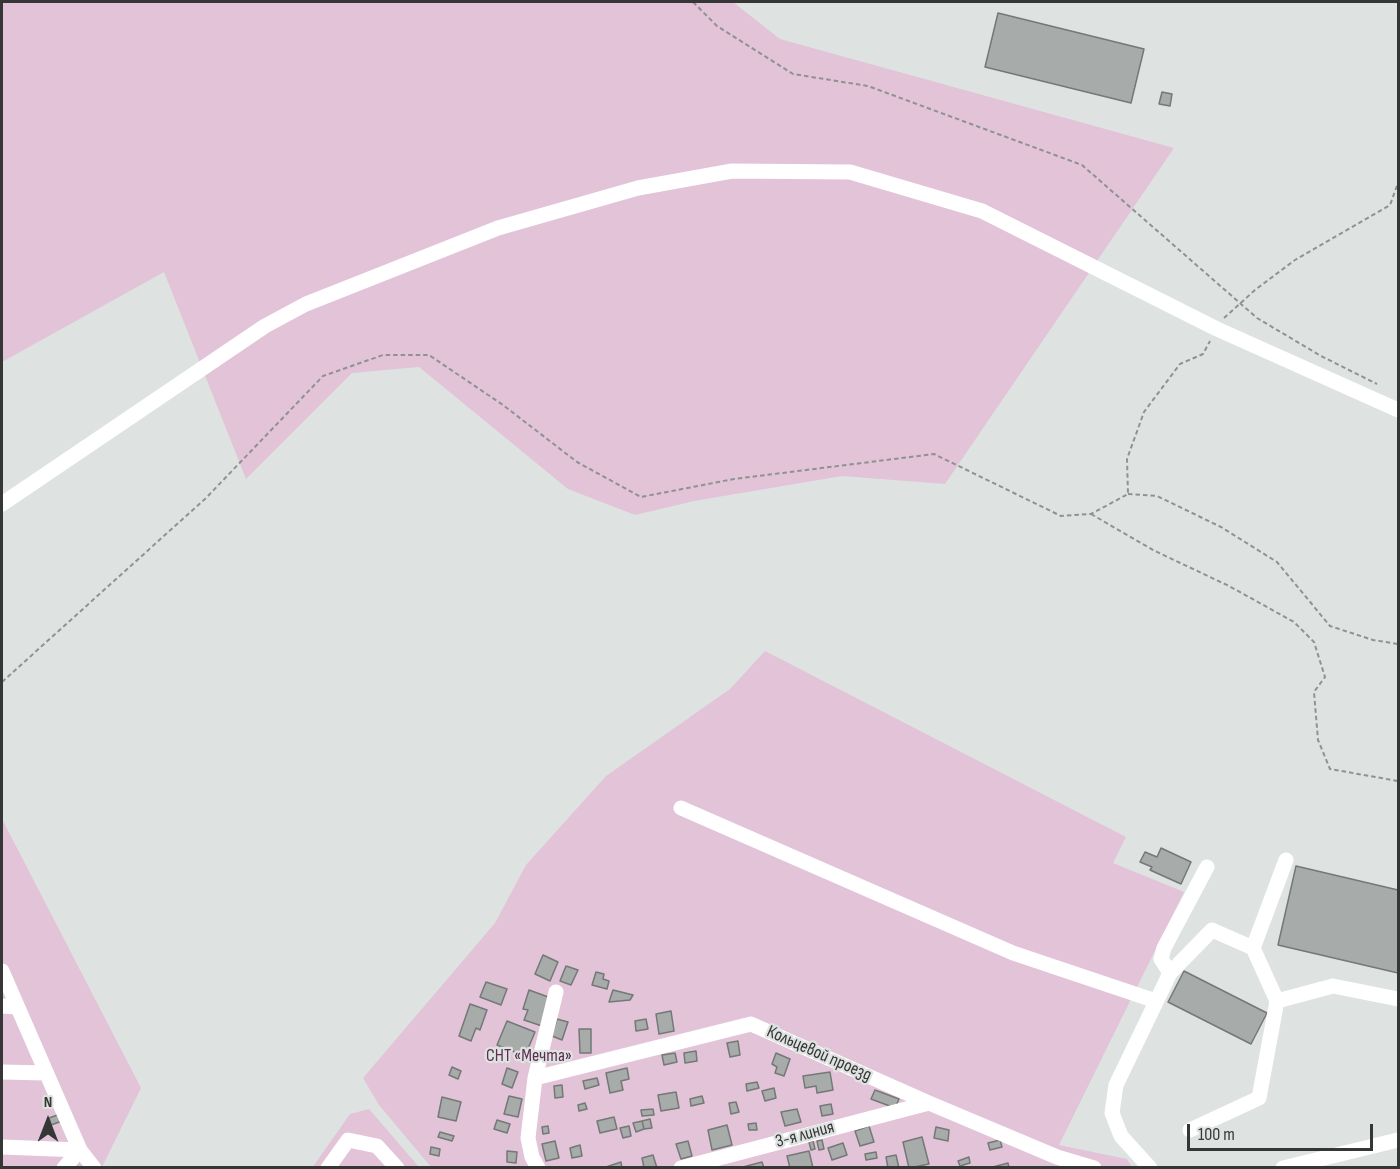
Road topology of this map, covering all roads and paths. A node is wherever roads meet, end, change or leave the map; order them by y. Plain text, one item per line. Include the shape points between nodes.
1 (693, 2) edge
2 (1398, 183) edge
3 (1241, 302) junction
4 (1217, 329) junction
5 (1379, 385) dead end
6 (1398, 410) edge
7 (1128, 494) junction
8 (2, 504) edge
9 (1091, 514) junction
10 (1398, 644) edge
11 (2, 682) edge
12 (1398, 781) edge
13 (681, 808) dead end
14 (1286, 860) dead end
15 (1207, 867) dead end
16 (1253, 948) junction
17 (2, 971) edge
18 (1170, 973) junction
19 (556, 992) dead end
20 (1398, 999) edge
21 (1156, 1001) junction
22 (1277, 1001) junction
23 (2, 1006) edge
24 (17, 1007) junction
25 (2, 1072) edge
26 (46, 1073) junction
27 (535, 1078) junction
28 (929, 1103) junction
29 (1190, 1130) dead end
30 (1398, 1140) edge
31 (2, 1148) edge
32 (80, 1150) junction
33 (64, 1167) edge
34 (94, 1167) edge
35 (328, 1167) edge
36 (396, 1167) edge
37 (538, 1167) edge
38 (681, 1167) edge
39 (1094, 1167) edge
40 (1150, 1167) edge
41 (1283, 1167) edge

1 - 3 path via 717,26 793,74 868,86 1082,165
2 - 3 path via 1390,205 1295,260
3 - 4 path
3 - 5 path via 1257,318
4 - 6 street
4 - 7 path via 1203,354 1180,364 1144,412 1127,459
4 - 8 street via 982,211 850,172 732,171 638,188 498,228 306,304 265,326
7 - 9 path
7 - 10 path via 1157,496 1221,527 1277,562 1330,626
9 - 11 path via 1061,516 934,454 734,479 641,497 577,462 429,355 383,355 323,375 206,498
9 - 12 path via 1294,622 1314,642 1325,677 1314,692 1318,740 1330,769
13 - 21 street via 1013,953
14 - 16 street
15 - 18 street via 1164,948 1161,959
16 - 18 street via 1212,930
16 - 22 street
17 - 24 street
18 - 21 street
19 - 27 street
20 - 22 street via 1333,986
21 - 40 street via 1116,1085 1112,1113 1120,1136
22 - 29 street via 1259,1098
23 - 24 street
24 - 26 street
25 - 26 street
26 - 32 street
27 - 28 street, Кольцевой проезд via 752,1024
27 - 37 street via 528,1138
28 - 38 street, 3-я линия
28 - 39 street, Кольцевой проезд via 1057,1157
30 - 41 street
31 - 32 street
32 - 33 street
32 - 34 street
35 - 36 street via 348,1140 377,1146

